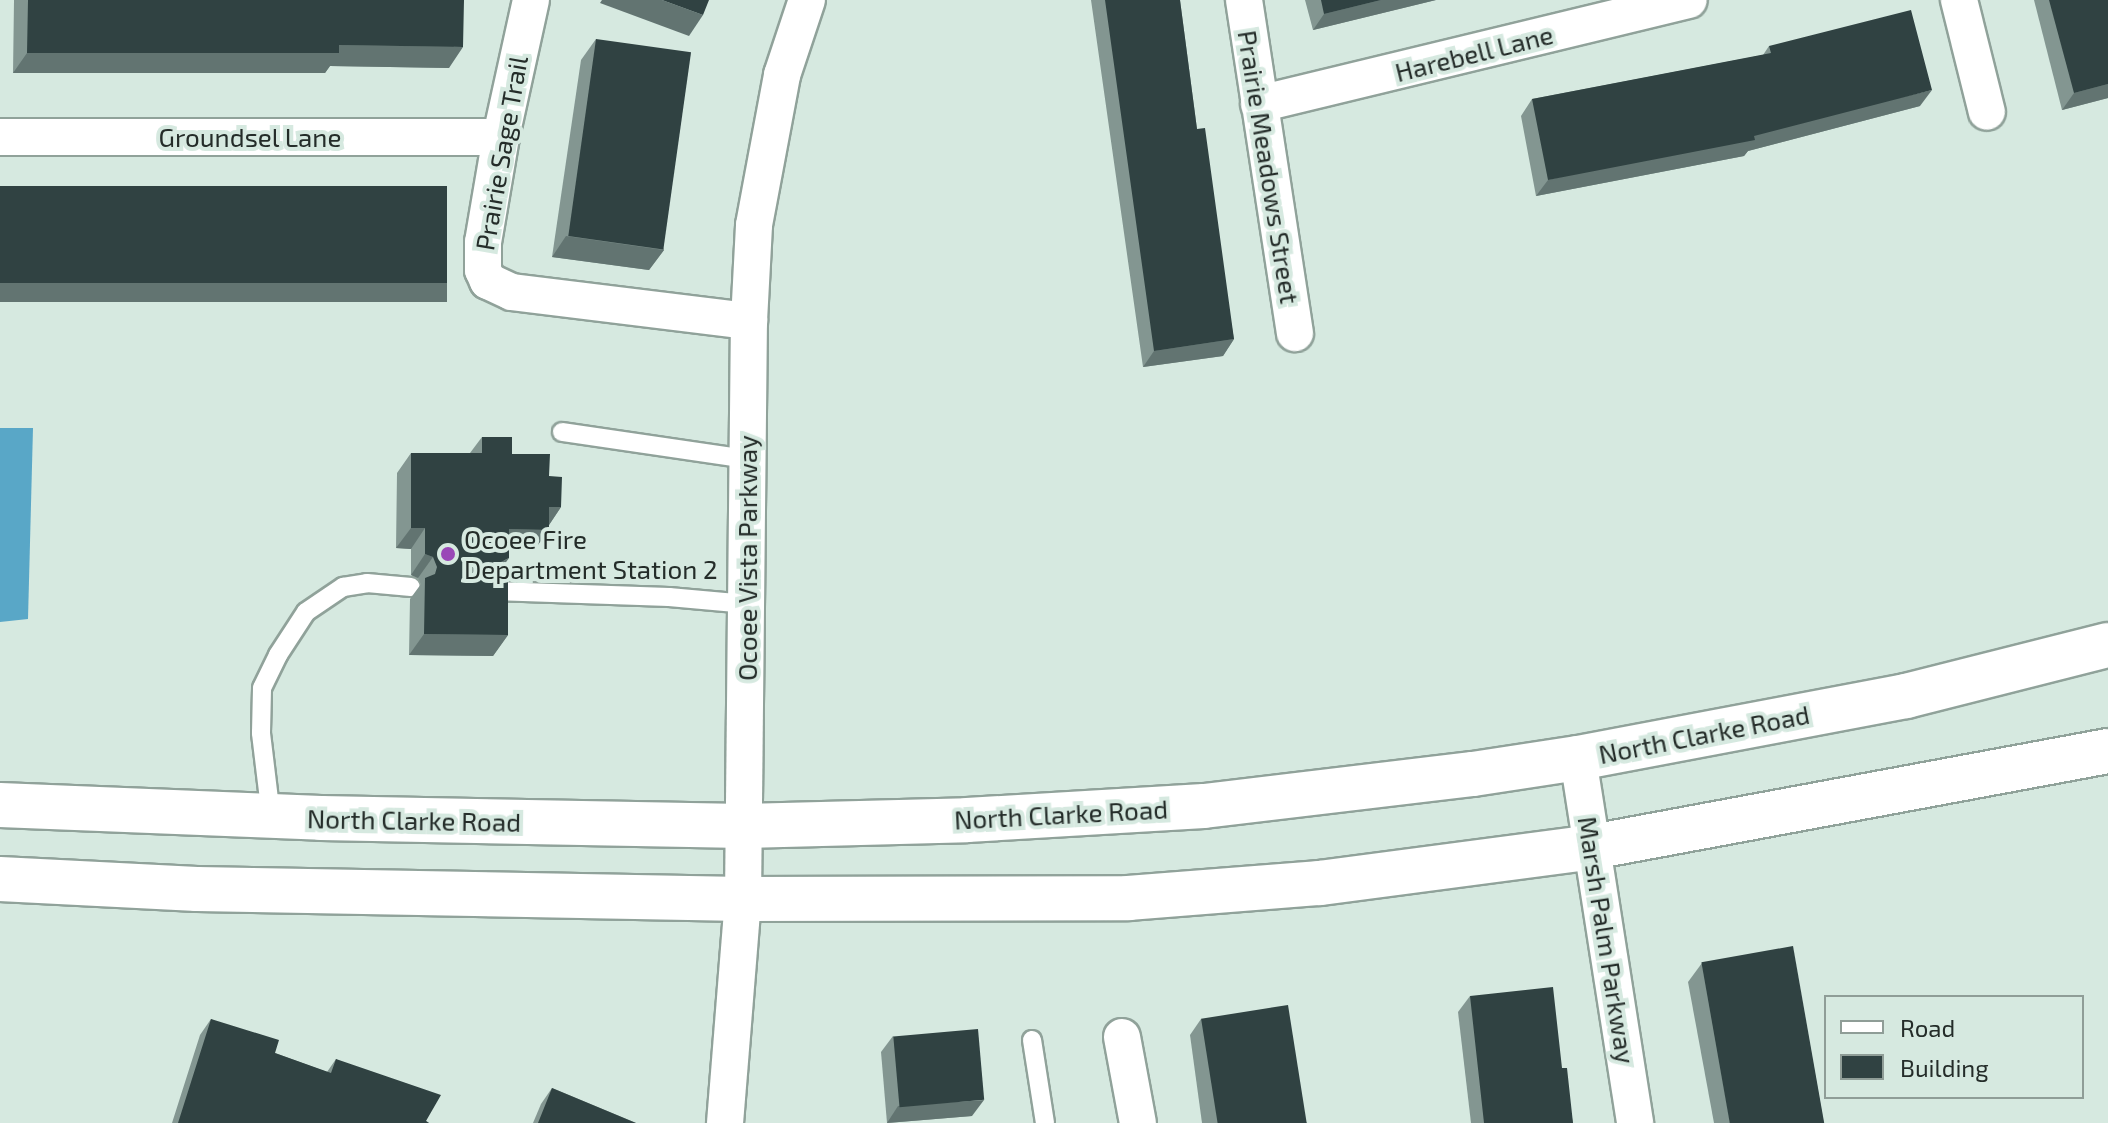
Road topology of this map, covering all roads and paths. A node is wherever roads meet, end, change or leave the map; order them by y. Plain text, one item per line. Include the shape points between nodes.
1 (531, 0) edge
2 (807, 0) edge
3 (1244, 0) edge
4 (1689, 0) edge
5 (1959, 0) edge
6 (1259, 104) junction
7 (1987, 112) dead end
8 (0, 137) edge
9 (501, 137) junction
10 (749, 321) junction
11 (1295, 333) dead end
12 (562, 432) dead end
13 (747, 459) junction
14 (411, 587) dead end
15 (494, 591) edge
16 (747, 604) junction
17 (2108, 645) edge
18 (2108, 751) edge
19 (1578, 758) junction
20 (0, 805) edge
21 (271, 816) junction
22 (744, 826) junction
23 (1592, 847) junction
24 (0, 879) edge
25 (743, 899) junction
26 (1122, 1037) dead end
27 (1032, 1040) dead end
28 (725, 1123) edge
29 (1045, 1123) edge
30 (1138, 1123) edge
31 (1635, 1123) edge

1 - 9 street, Prairie Sage Trail
2 - 10 street, Ocoee Vista Parkway via 782,75 764,164 754,225
3 - 6 street, Prairie Meadows Street
4 - 6 street, Harebell Lane
5 - 7 street
6 - 11 street, Prairie Meadows Street
8 - 9 street, Groundsel Lane
9 - 10 street, Prairie Sage Trail via 482,258 488,281 512,292
10 - 13 street, Ocoee Vista Parkway
12 - 13 lane
13 - 16 street, Ocoee Vista Parkway
14 - 21 lane via 343,587 306,612 278,655 262,688 261,733
15 - 16 lane
16 - 22 street, Ocoee Vista Parkway
17 - 19 street, North Clarke Road via 1906,696
18 - 23 street
19 - 22 street, North Clarke Road via 1204,806
19 - 23 street, Marsh Palm Parkway
20 - 21 street, North Clarke Road
21 - 22 street, North Clarke Road
22 - 25 street, Ocoee Vista Parkway
23 - 25 street via 1320,883 1128,898
23 - 31 street, Marsh Palm Parkway
24 - 25 street via 197,889
25 - 28 street, Ocoee Vista Parkway
26 - 30 street
27 - 29 lane

